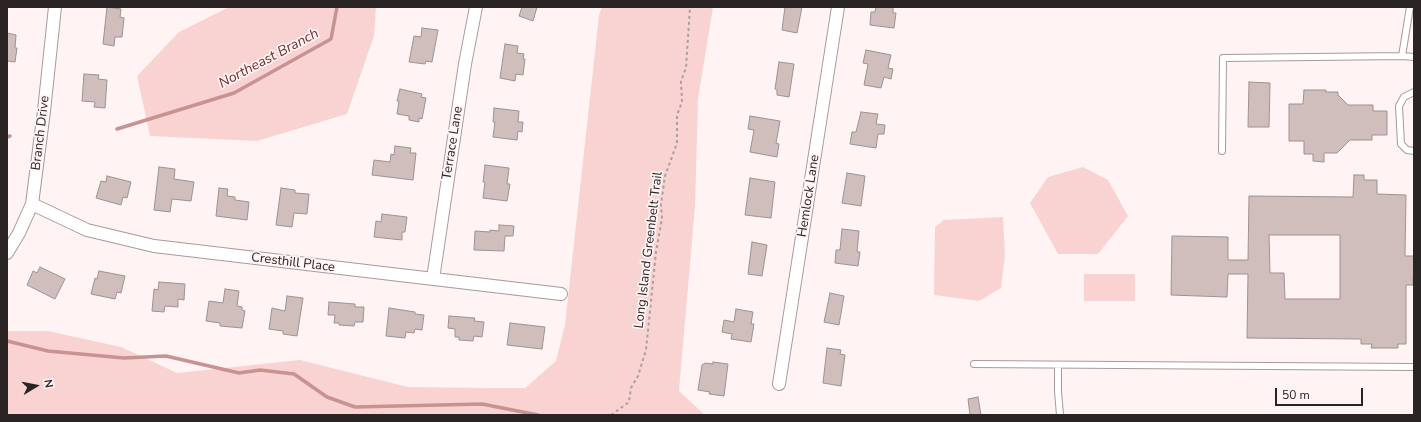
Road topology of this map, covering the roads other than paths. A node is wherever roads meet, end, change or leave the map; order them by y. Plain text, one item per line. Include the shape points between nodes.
1 (54, 7) edge
2 (476, 7) edge
3 (838, 7) edge
4 (1410, 7) edge
5 (1402, 56) junction
6 (1414, 57) edge
7 (1414, 92) edge
8 (1222, 151) dead end
9 (1414, 151) edge
10 (32, 204) junction
11 (7, 253) edge
12 (433, 279) junction
13 (561, 294) dead end
14 (974, 364) dead end
15 (1058, 365) junction
16 (1414, 367) edge
17 (779, 384) dead end
18 (1060, 415) edge

1 - 10 street, Branch Drive
2 - 12 street, Terrace Lane
3 - 17 street, Hemlock Lane
4 - 5 lane
5 - 6 lane
5 - 8 lane via 1223,58
7 - 9 lane via 1404,97 1400,106 1401,144 1407,150
10 - 11 street, Branch Drive
10 - 12 street, Cresthill Place via 87,230 154,246
12 - 13 street, Cresthill Place
14 - 15 lane
15 - 16 lane
15 - 18 lane

